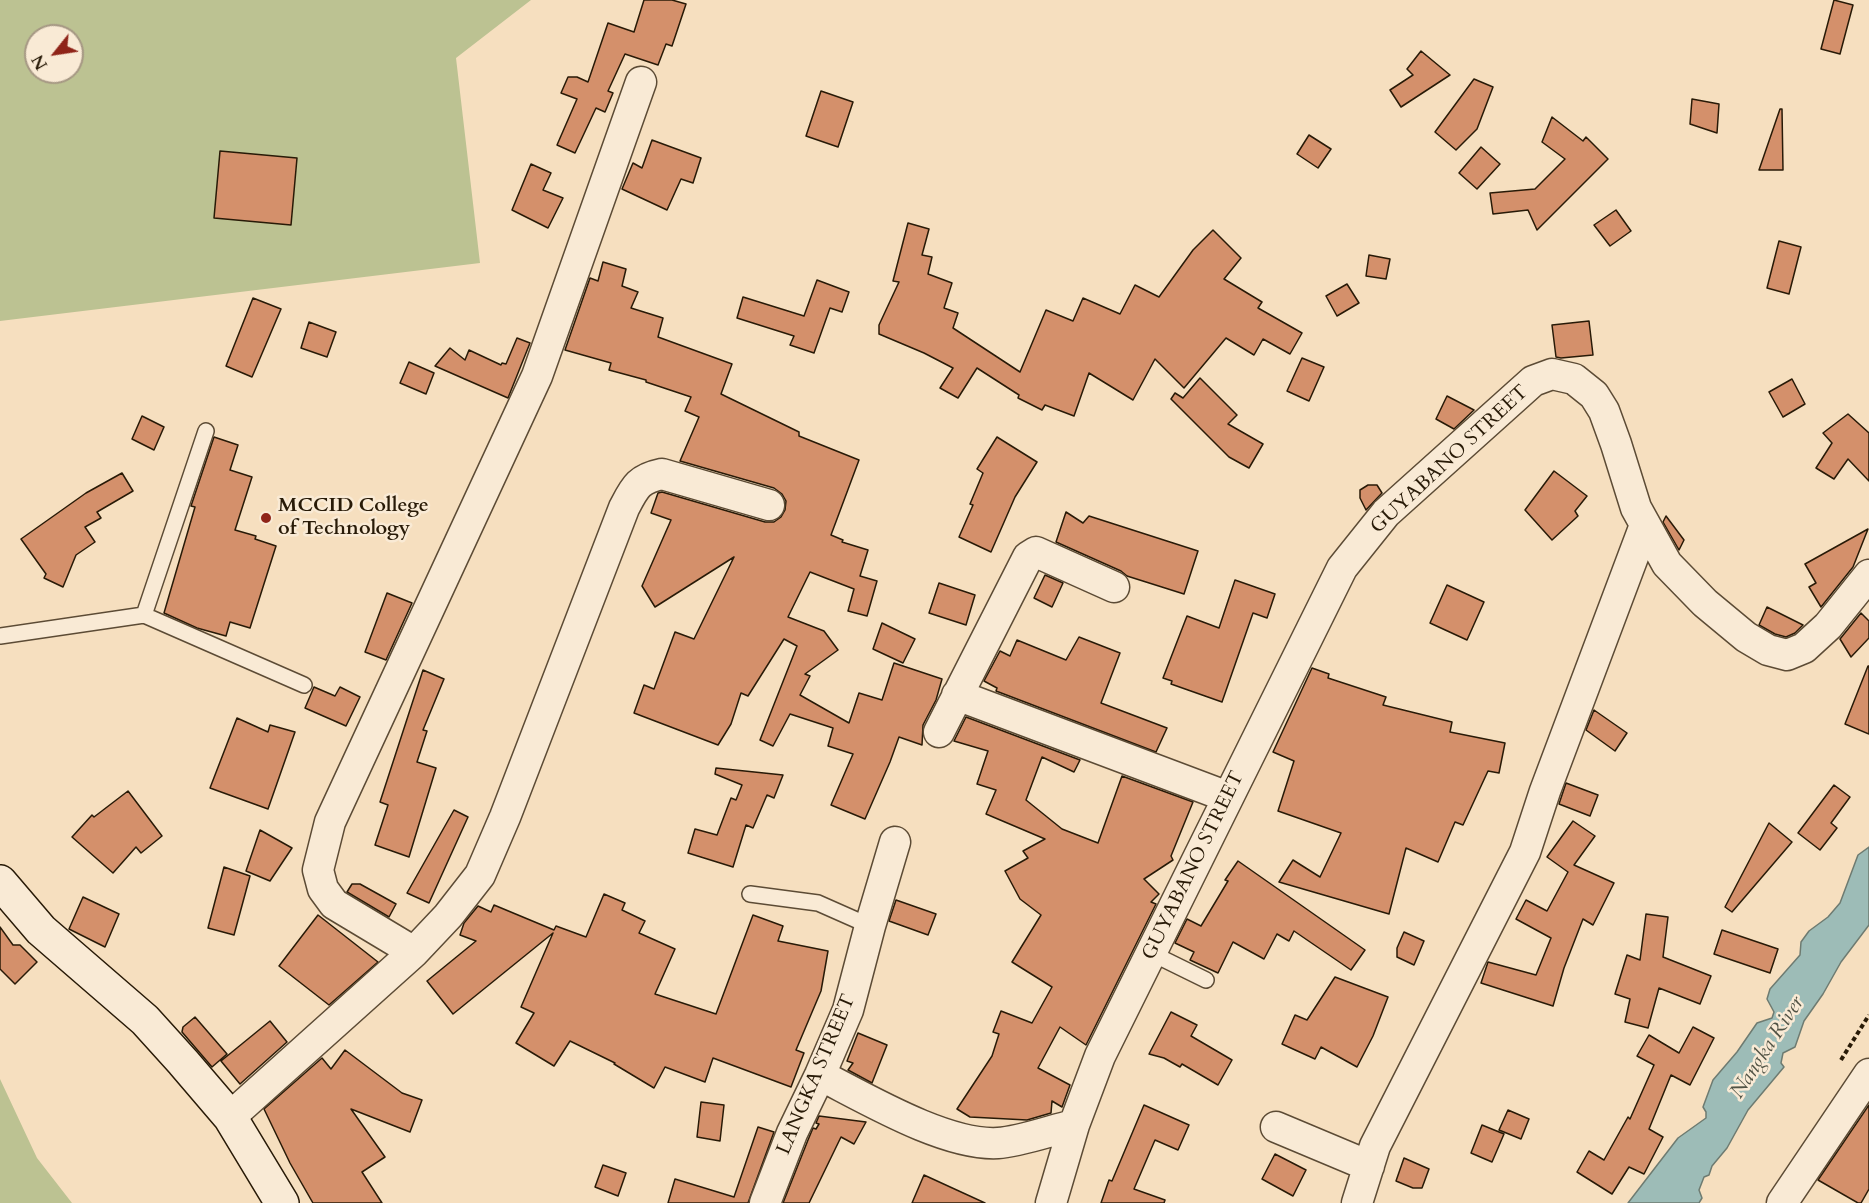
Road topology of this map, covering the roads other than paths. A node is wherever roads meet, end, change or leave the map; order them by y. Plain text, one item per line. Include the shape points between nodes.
1 (641, 82) dead end
2 (206, 431) dead end
3 (769, 505) dead end
4 (1645, 525) junction
5 (1869, 574) edge
6 (1114, 587) dead end
7 (144, 615) junction
8 (0, 636) edge
9 (304, 685) dead end
10 (957, 695) junction
11 (939, 732) dead end
12 (1228, 797) junction
13 (895, 842) dead end
14 (0, 882) edge
15 (750, 894) dead end
16 (870, 926) junction
17 (414, 952) junction
18 (1151, 953) junction
19 (1206, 980) dead end
20 (1869, 1074) edge
21 (820, 1076) junction
22 (230, 1117) junction
23 (1074, 1125) junction
24 (1276, 1127) dead end
25 (1369, 1166) junction
26 (282, 1203) edge
27 (765, 1203) edge
28 (1051, 1203) edge
29 (1357, 1203) edge
30 (1782, 1203) edge

1 - 17 street via 537,376 330,822 318,870 323,889 334,904
2 - 7 lane
3 - 17 street via 662,474 646,477 633,491 480,875
4 - 5 street, GUYABANO STREET via 1667,564 1705,603 1746,637 1768,650 1787,655 1804,648 1828,626
4 - 12 street, GUYABANO STREET via 1604,411 1594,395 1574,379 1552,374 1533,381 1386,513 1342,568
4 - 25 street via 1525,852 1375,1146
6 - 10 street via 1048,556 1036,552 1028,557
7 - 8 lane
7 - 9 lane
10 - 11 street
10 - 12 street
12 - 18 street, GUYABANO STREET
13 - 16 street, LANGKA STREET
14 - 22 street via 41,930 145,1020
15 - 16 lane via 818,903
16 - 21 street, LANGKA STREET via 848,1010
17 - 22 street
18 - 19 lane
18 - 23 street, GUYABANO STREET via 1100,1056
20 - 30 street
21 - 23 street via 946,1135 974,1142 999,1143
21 - 27 street, LANGKA STREET via 792,1133
22 - 26 street
23 - 28 street, GUYABANO STREET
24 - 25 street
25 - 29 street

